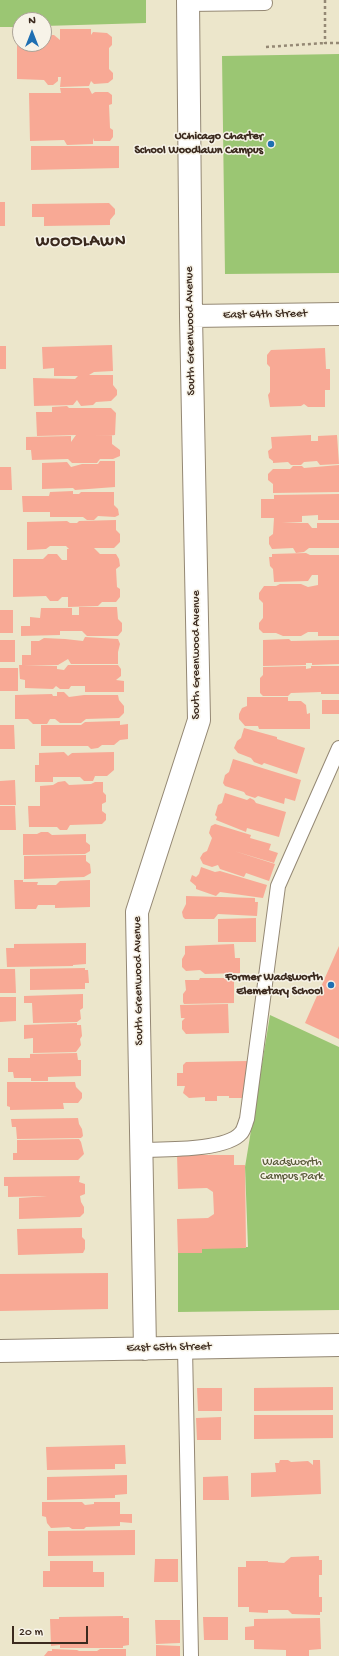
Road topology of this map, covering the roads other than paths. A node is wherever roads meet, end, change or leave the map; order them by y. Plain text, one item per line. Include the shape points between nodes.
1 (188, 2) edge
2 (265, 3) dead end
3 (339, 314) edge
4 (191, 316) junction
5 (339, 748) edge
6 (141, 1150) junction
7 (339, 1345) edge
8 (145, 1348) junction
9 (185, 1348) junction
10 (0, 1351) edge
11 (191, 1656) edge

1 - 2 lane
1 - 4 street, South Greenwood Avenue
3 - 4 street, East 64th Street
4 - 6 street, South Greenwood Avenue via 199,720 137,912
5 - 6 lane via 278,886 247,1119 240,1134 218,1144
6 - 8 street, South Greenwood Avenue
7 - 9 street, East 65th Street
8 - 9 street, East 65th Street
8 - 10 street, East 65th Street
9 - 11 lane

